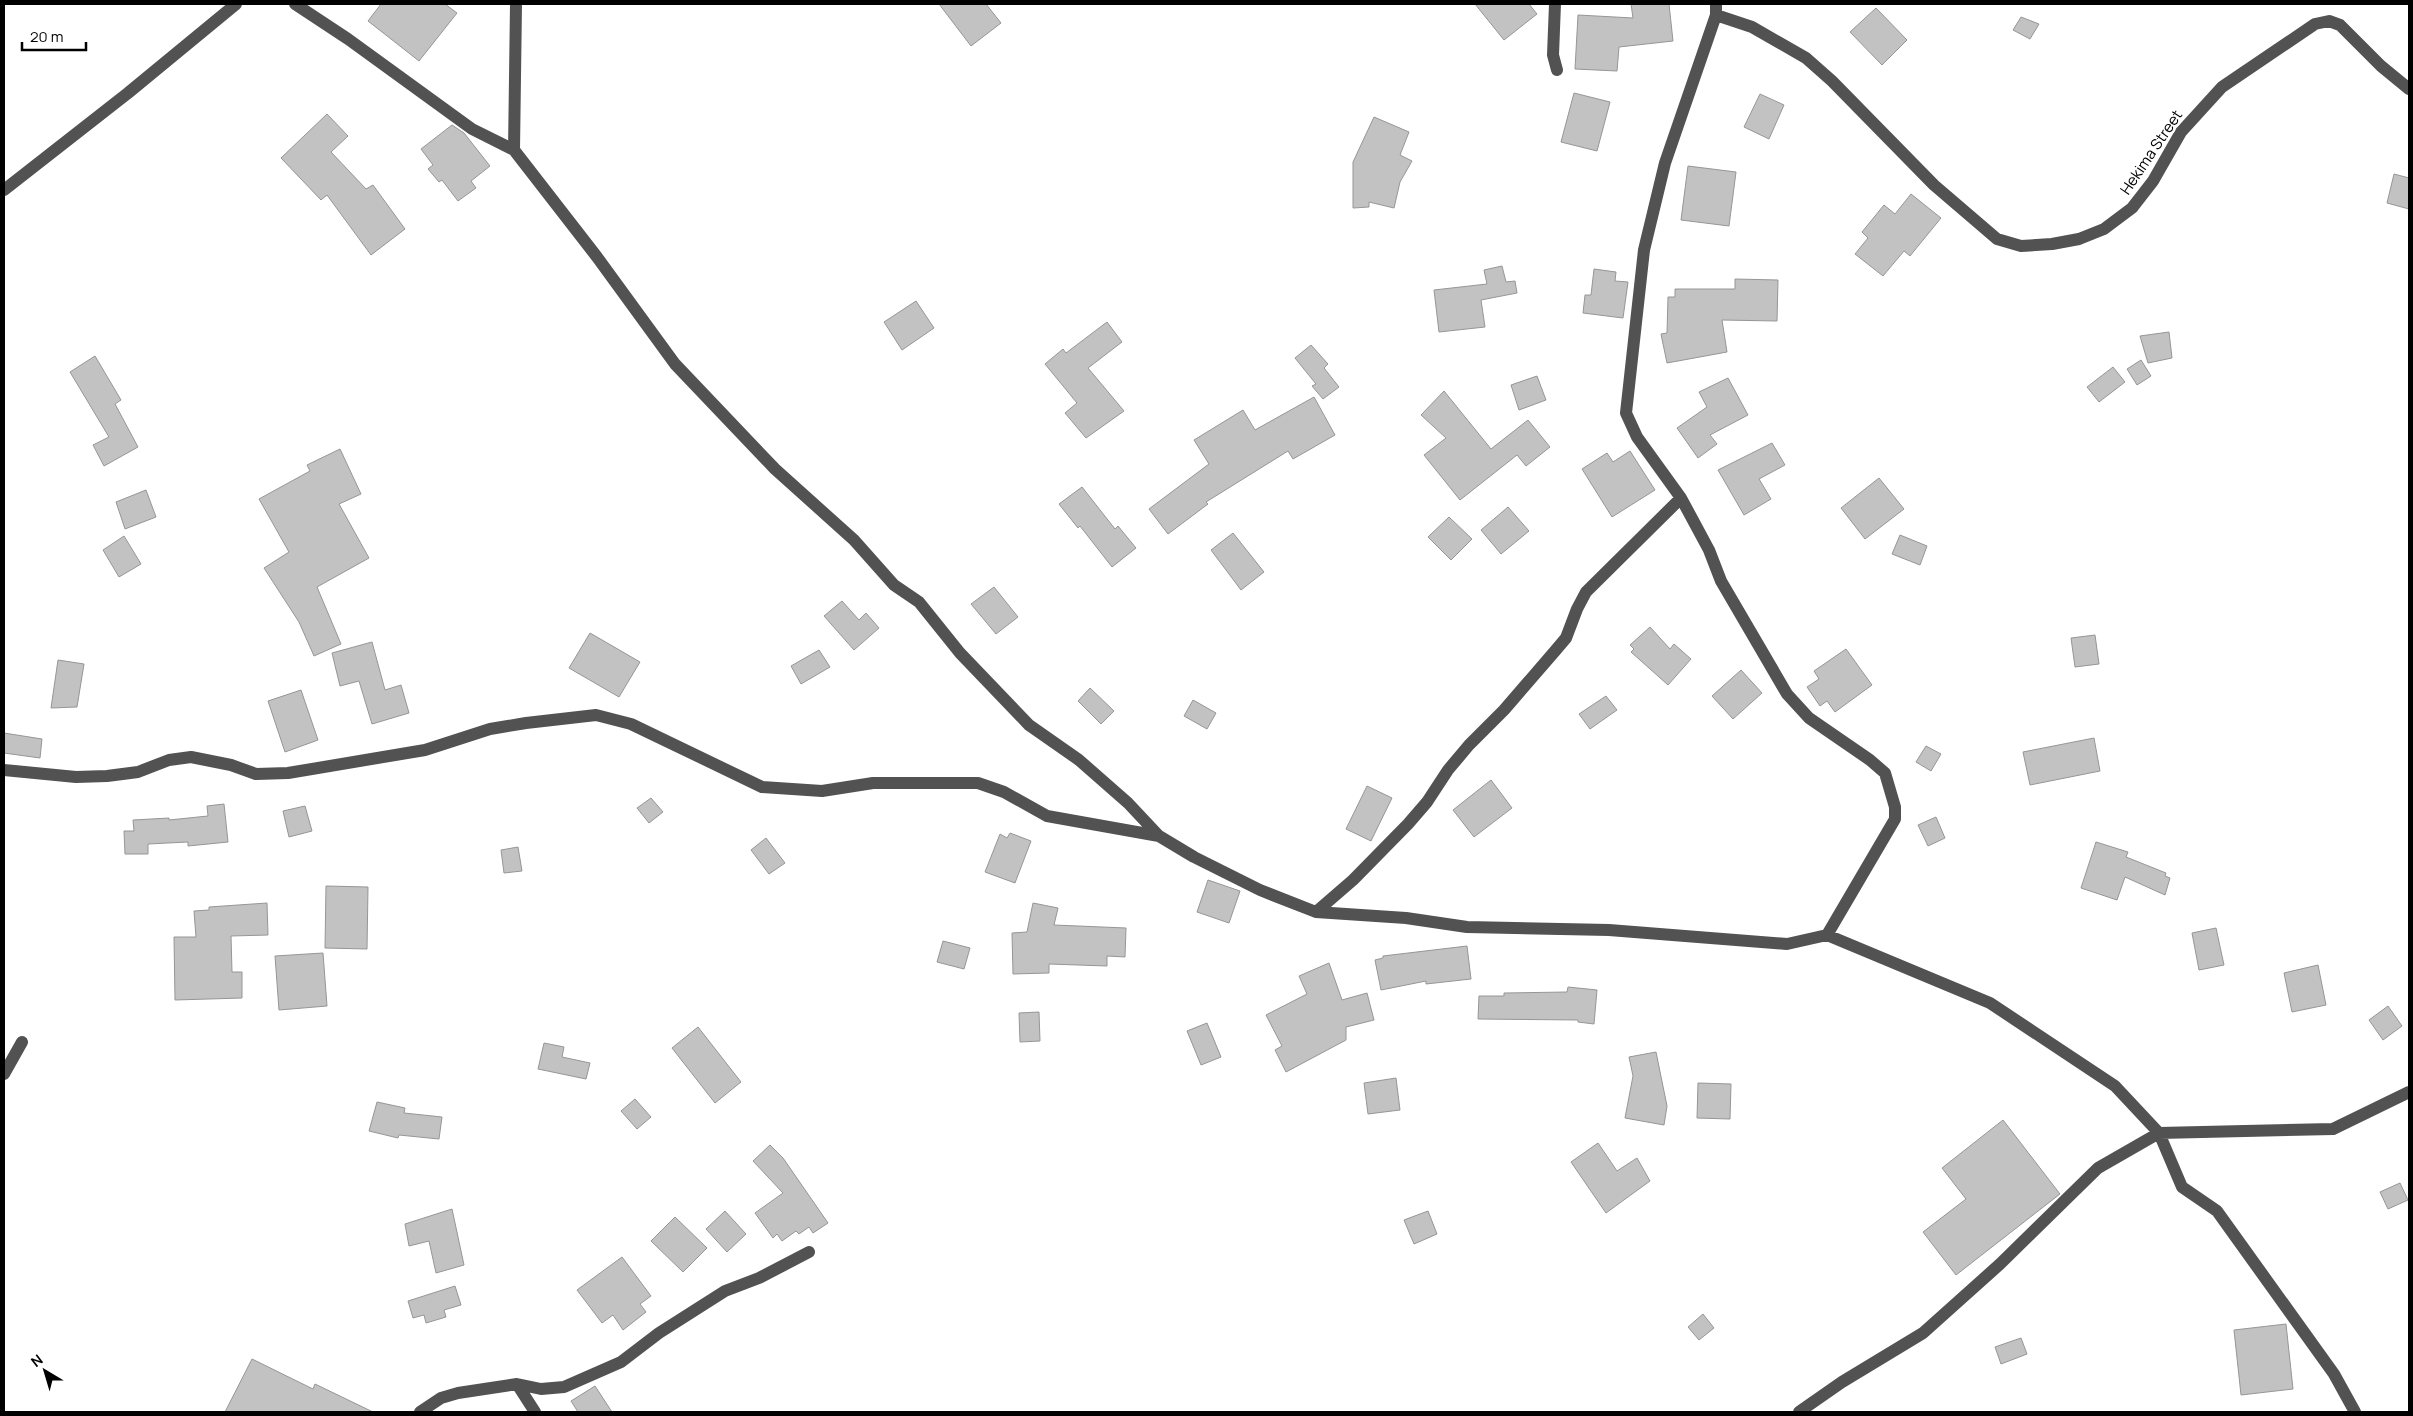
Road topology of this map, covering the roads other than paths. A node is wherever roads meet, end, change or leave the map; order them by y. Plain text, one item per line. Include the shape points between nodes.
1 (236, 4) edge
2 (295, 4) edge
3 (516, 4) edge
4 (1555, 4) edge
5 (1716, 9) edge
6 (1556, 70) dead end
7 (2409, 89) edge
8 (514, 150) junction
9 (4, 190) edge
10 (1681, 498) junction
11 (4, 770) edge
12 (1159, 836) junction
13 (1316, 912) junction
14 (1827, 935) junction
15 (22, 1042) dead end
16 (4, 1074) edge
17 (2409, 1092) edge
18 (2159, 1133) junction
19 (809, 1252) dead end
20 (517, 1384) junction
21 (420, 1412) edge
22 (535, 1412) edge
23 (1799, 1412) edge
24 (2356, 1412) edge

1 - 9 street
2 - 8 street via 472,130
3 - 8 street
4 - 6 street via 1553,54
5 - 7 street, Hekima Street via 1806,58 1934,185 1998,238 2021,246 2079,239 2104,229 2132,208 2153,181 2181,132 2222,87 2315,24 2329,21 2340,25
5 - 10 street via 1665,163 1644,250 1626,413 1637,437
8 - 12 street via 675,364 775,470 854,540 894,584 919,602 960,653 1029,725 1079,760 1128,803
10 - 13 street via 1586,592 1566,638 1504,710 1468,744 1408,824
10 - 14 street via 1709,550 1721,581 1787,694 1809,718 1885,773 1895,807 1895,819
11 - 12 street via 76,777 107,776 138,772 169,760 191,758 231,765 256,774 288,773 425,750 490,729 596,715 631,724 762,787 822,791 873,782 978,783 1004,792 1047,816
12 - 13 street via 1260,890
13 - 14 street via 1406,918 1467,927 1609,930 1787,944
14 - 18 street via 1990,1002 2115,1086
15 - 16 street
17 - 18 street via 2332,1128
18 - 23 street via 2098,1168 2000,1264 1922,1333
18 - 24 street via 2182,1187 2216,1211 2334,1374
19 - 20 street via 759,1278 725,1291 659,1333 621,1362 564,1387 541,1389
20 - 21 street via 441,1398
20 - 22 street

